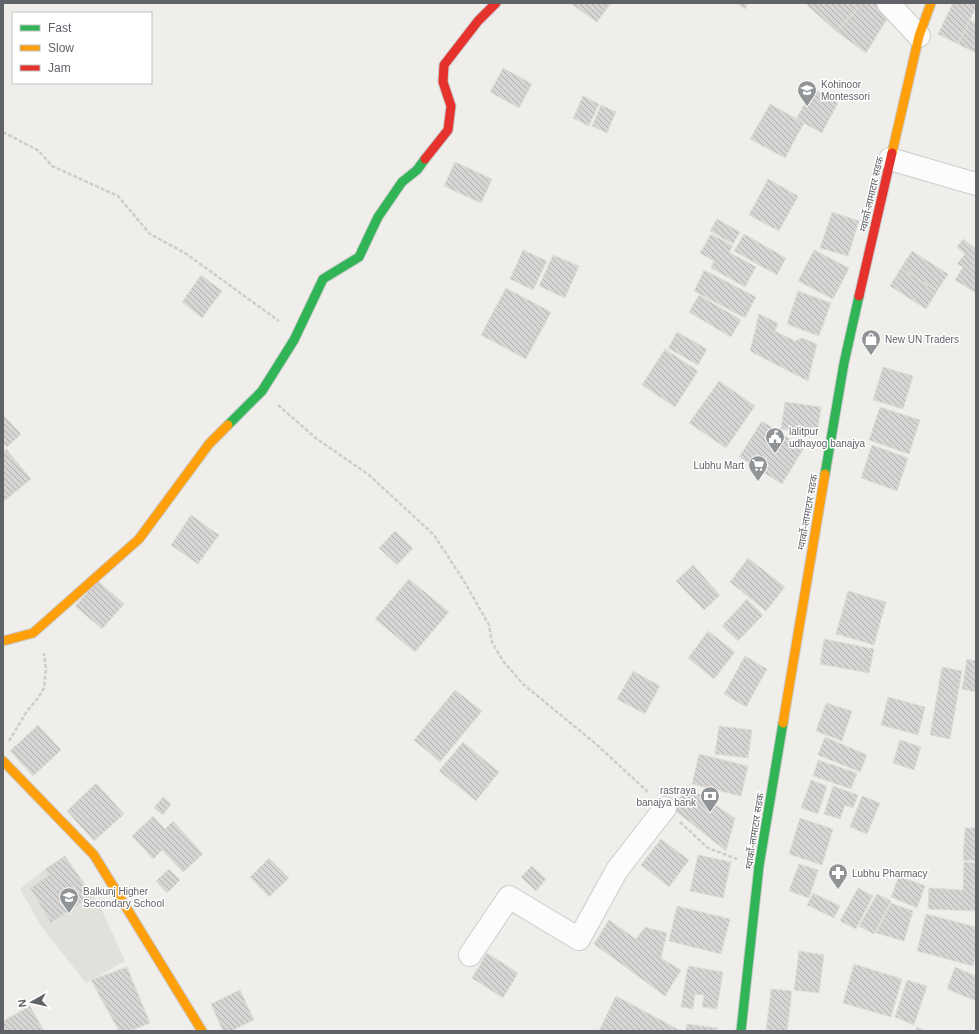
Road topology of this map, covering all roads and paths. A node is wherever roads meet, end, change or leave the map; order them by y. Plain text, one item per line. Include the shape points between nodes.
1 (496, 3) edge
2 (888, 3) edge
3 (931, 3) edge
4 (919, 36) junction
5 (3, 132) edge
6 (890, 158) junction
7 (976, 184) edge
8 (294, 340) junction
9 (262, 391) junction
10 (33, 633) junction
11 (3, 641) edge
12 (7, 745) dead end
13 (3, 761) edge
14 (665, 808) junction
15 (758, 866) junction
16 (470, 955) dead end
17 (202, 1031) edge
18 (741, 1031) edge

1 - 8 street via 478,21 444,65 443,82 451,106 448,130 417,170 402,182 378,217 359,257 323,279
2 - 4 street
3 - 4 street, ग्वार्को-लामाटार सडक
4 - 6 street, ग्वार्को-लामाटार सडक
5 - 8 path via 39,152 52,166 118,196 150,234 185,253 284,324
6 - 7 street
6 - 15 street, ग्वार्को-लामाटार सडक via 844,363
8 - 9 street
9 - 10 street via 209,444 139,539
9 - 14 path via 317,440 369,475 434,535 490,625 492,642 499,654 523,684 596,744
10 - 11 street
10 - 12 path via 43,651 46,669 44,688
13 - 17 street via 94,854
14 - 15 path via 708,848
14 - 16 street via 617,870 579,939 509,897
15 - 18 street, ग्वार्को-लामाटार सडक

